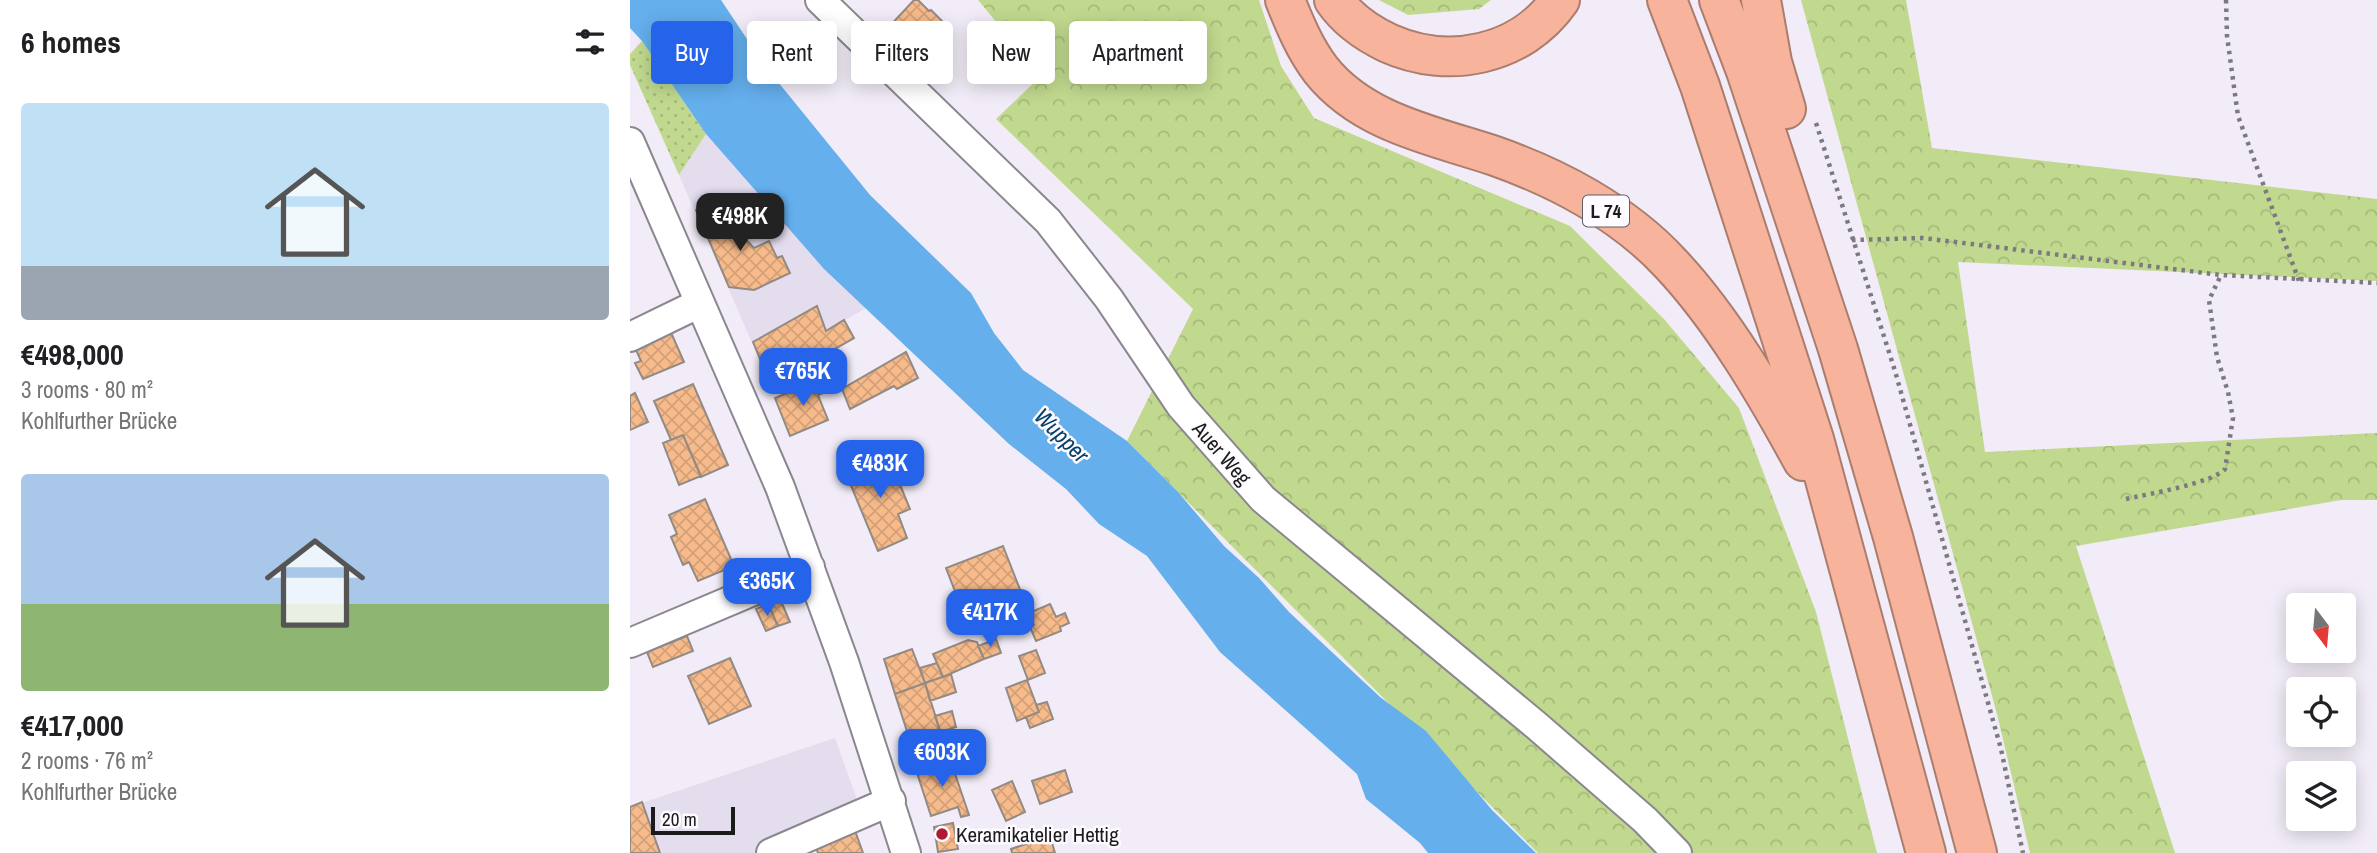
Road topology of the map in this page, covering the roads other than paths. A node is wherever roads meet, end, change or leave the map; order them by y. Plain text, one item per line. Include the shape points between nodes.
1 (820, 0) edge
2 (1285, 0) edge
3 (1334, 0) edge
4 (1560, 0) edge
5 (1667, 0) edge
6 (1719, 0) edge
7 (1761, 0) edge
8 (633, 155) edge
9 (1818, 290) junction
10 (700, 303) junction
11 (630, 337) edge
12 (1840, 529) junction
13 (810, 567) junction
14 (630, 643) edge
15 (891, 801) junction
16 (771, 853) edge
17 (906, 853) edge
18 (1677, 853) edge
19 (1926, 853) edge
20 (1977, 853) edge

1 - 18 street, Auer Weg via 1048,221 1109,299 1181,406 1263,499 1537,726
2 - 12 highway, L 74 via 1307,49 1341,91 1410,129 1555,181 1627,225 1669,261 1700,298 1780,419
3 - 4 highway via 1372,36 1432,57 1450,58 1509,44 1535,27
5 - 12 highway, L 74 via 1770,298
6 - 9 highway
7 - 9 highway via 1772,62 1804,171
8 - 10 street
9 - 20 highway via 1893,537
10 - 11 street
10 - 13 street
12 - 19 highway, L 74
13 - 14 street
13 - 15 street
15 - 16 street
15 - 17 street

